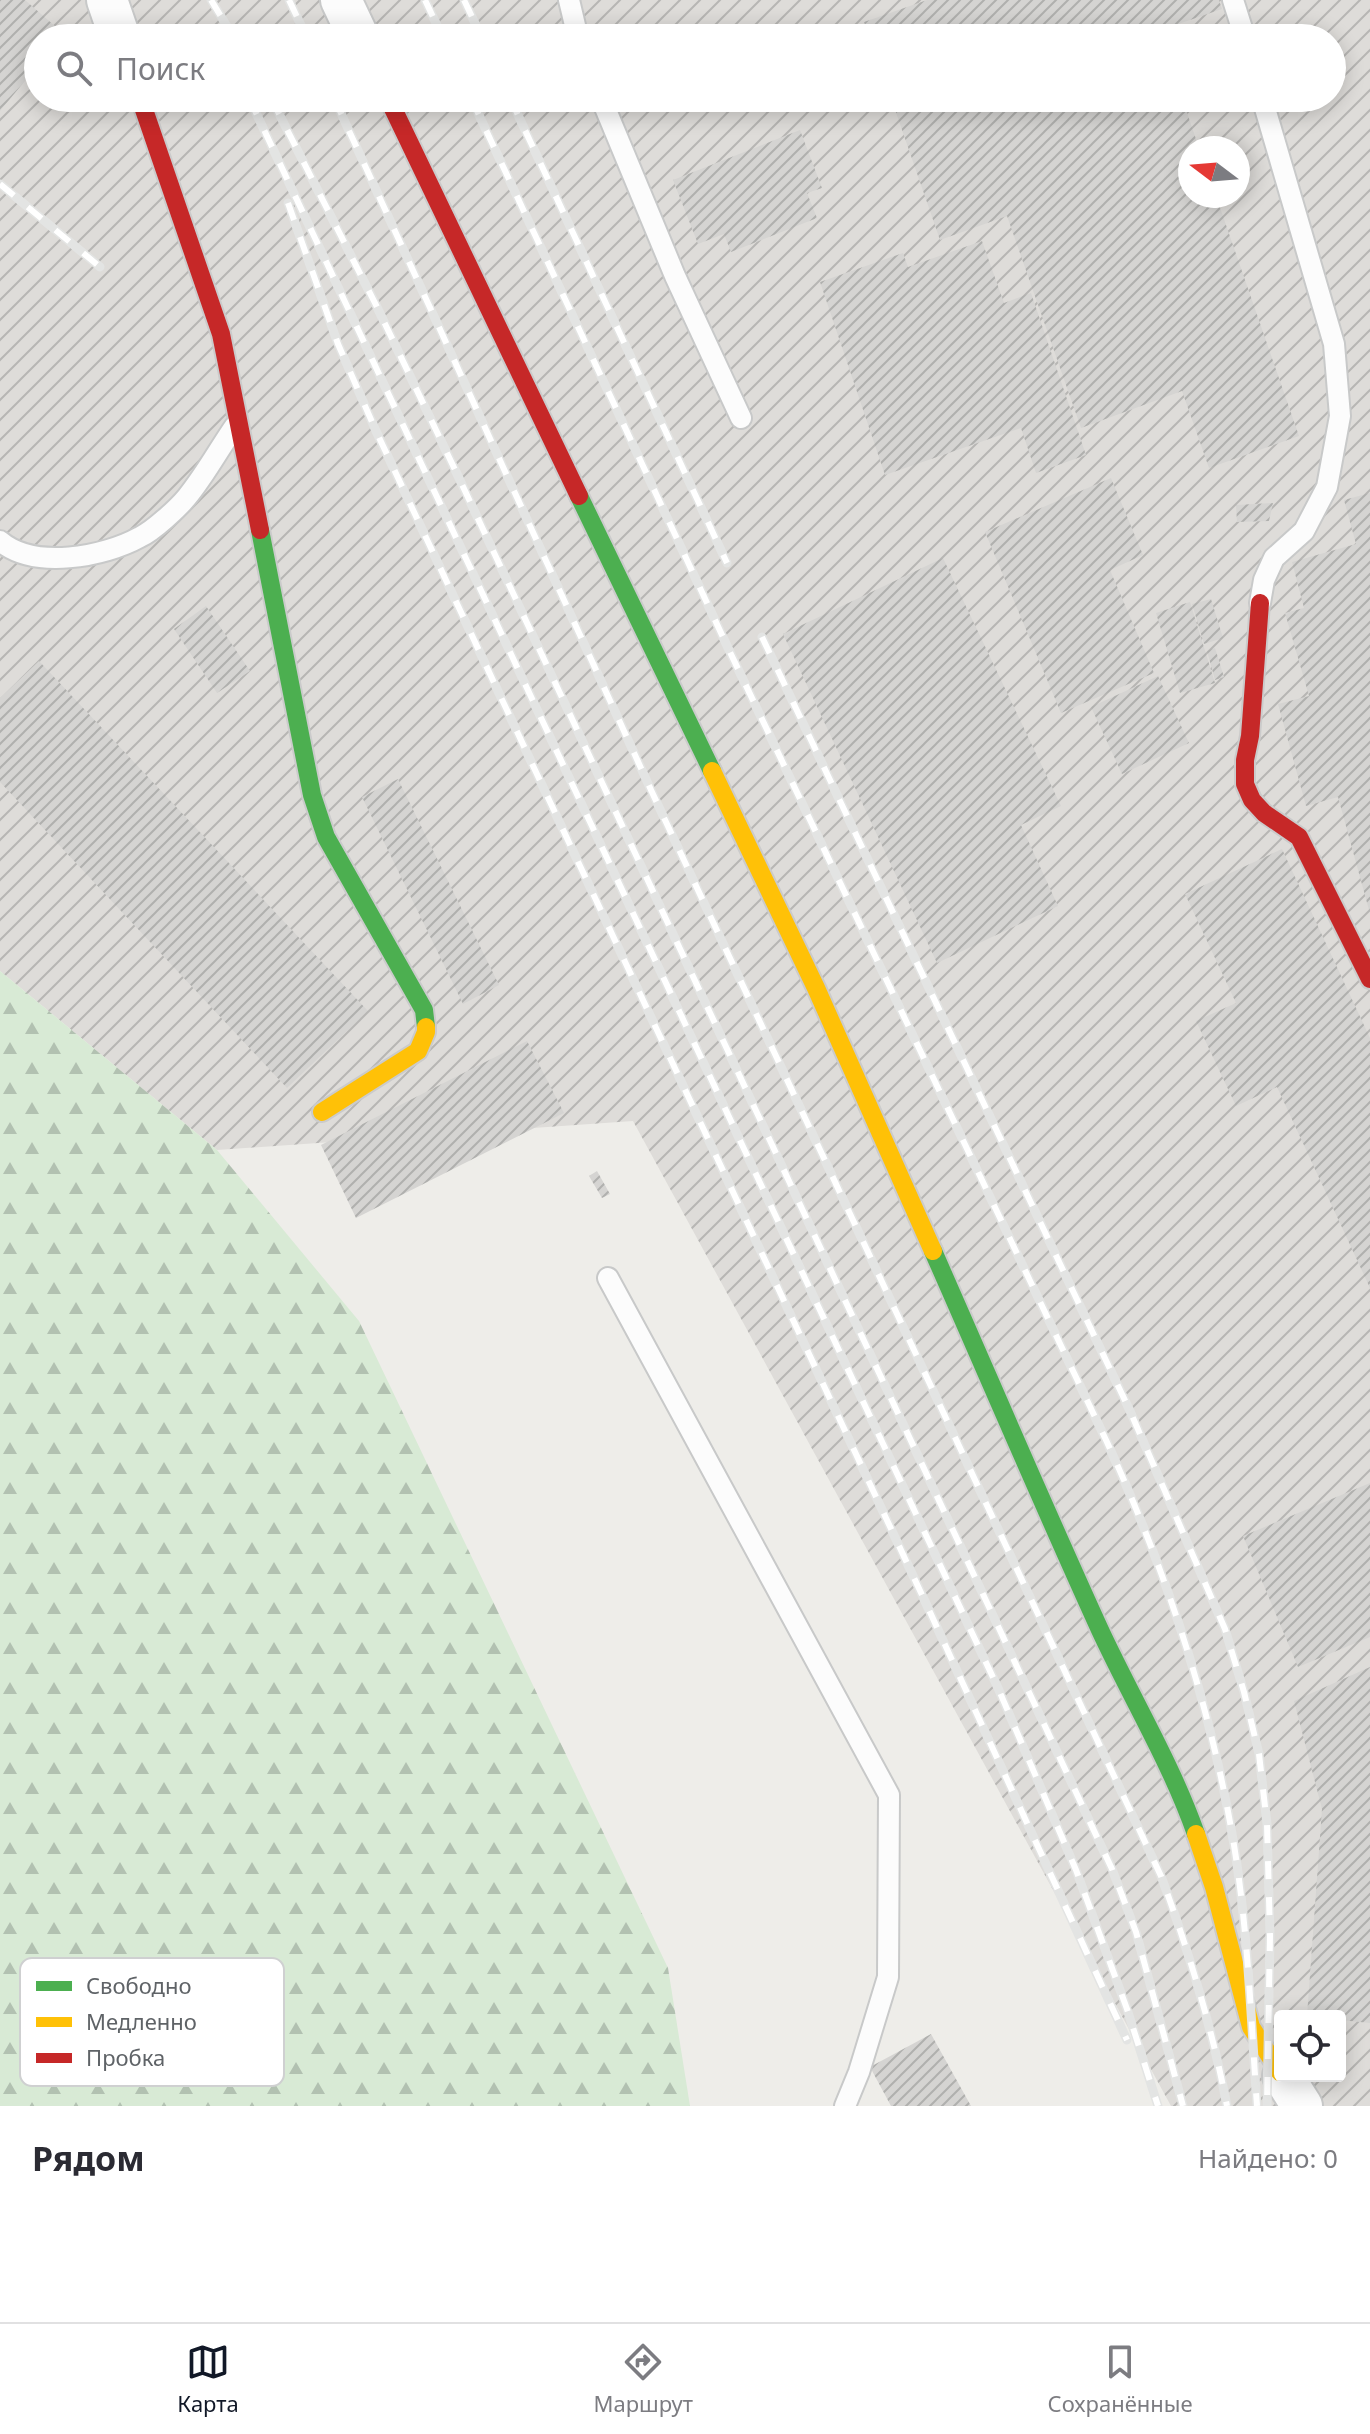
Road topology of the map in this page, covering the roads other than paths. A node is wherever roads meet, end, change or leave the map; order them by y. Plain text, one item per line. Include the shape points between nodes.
1 (107, 0) edge
2 (341, 0) edge
3 (569, 0) edge
4 (1233, 0) edge
5 (115, 24) edge
6 (352, 24) edge
7 (575, 24) edge
8 (1241, 24) edge
9 (145, 112) edge
10 (395, 112) edge
11 (607, 112) edge
12 (1266, 112) edge
13 (741, 418) dead end
14 (238, 421) junction
15 (0, 541) edge
16 (1260, 603) joint
17 (1370, 979) edge
18 (322, 1112) dead end
19 (608, 1278) dead end
20 (1274, 2063) edge
21 (1286, 2082) edge
22 (845, 2106) edge
23 (1302, 2106) edge

1 - 5 street
2 - 6 street
3 - 7 lane
4 - 8 lane
9 - 14 street via 221,334
10 - 20 street via 816,988 1102,1634 1187,1809 1251,2027
11 - 13 lane
12 - 16 lane via 1334,344 1340,416 1327,487 1304,531 1274,558
14 - 15 lane via 186,499 141,537 84,557 48,559
14 - 18 street via 312,795 326,837 424,1010 426,1032 418,1051
16 - 17 street via 1245,784 1264,813 1299,837
19 - 22 lane via 889,1795 888,1977
21 - 23 street

